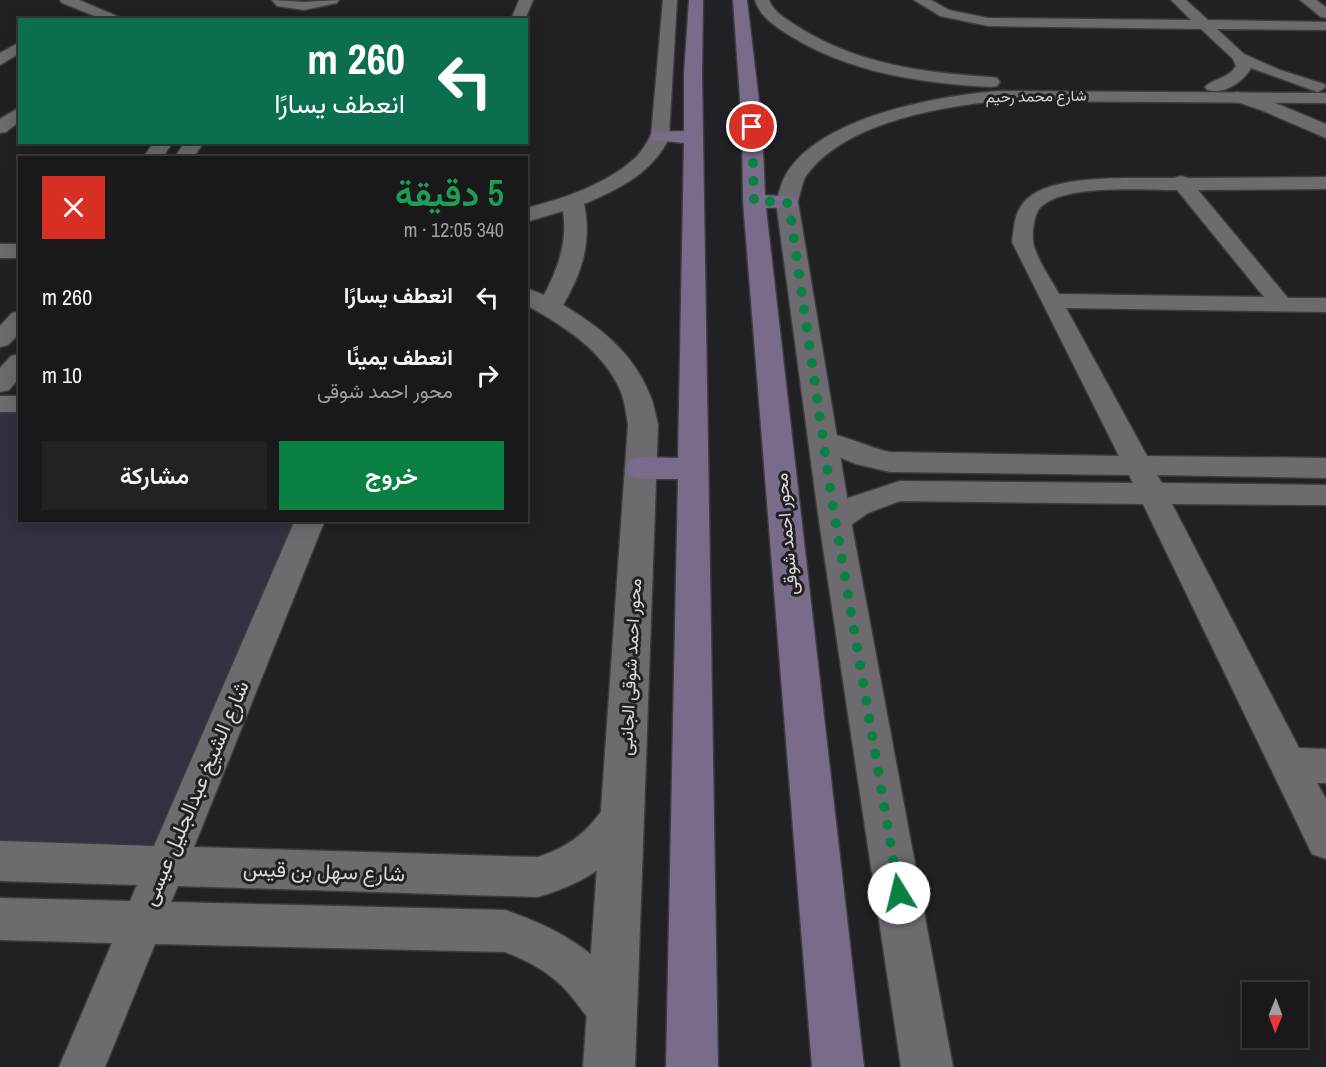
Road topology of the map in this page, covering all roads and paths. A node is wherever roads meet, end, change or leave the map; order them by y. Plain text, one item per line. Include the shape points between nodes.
1 (526, 0) edge
2 (921, 0) edge
3 (1178, 0) edge
4 (1307, 0) edge
5 (331, 1) edge
6 (674, 1) edge
7 (280, 2) edge
8 (752, 4) edge
9 (70, 6) edge
10 (1047, 8) dead end
11 (1326, 14) edge
12 (116, 18) edge
13 (279, 18) edge
14 (305, 18) edge
15 (519, 18) edge
16 (1060, 24) junction
17 (1206, 26) junction
18 (1326, 26) edge
19 (18, 47) edge
20 (1239, 57) junction
21 (0, 60) edge
22 (888, 69) junction
23 (951, 79) junction
24 (1213, 87) junction
25 (903, 89) junction
26 (1323, 91) edge
27 (1237, 97) junction
28 (959, 99) junction
29 (1326, 107) edge
30 (18, 114) edge
31 (884, 118) junction
32 (0, 129) edge
33 (18, 130) edge
34 (1323, 130) edge
35 (660, 136) junction
36 (694, 137) junction
37 (1181, 182) junction
38 (1326, 183) edge
39 (572, 201) junction
40 (770, 201) junction
41 (528, 214) edge
42 (0, 230) edge
43 (18, 231) edge
44 (0, 251) edge
45 (18, 251) edge
46 (538, 301) edge
47 (1052, 301) junction
48 (1281, 304) junction
49 (1326, 305) edge
50 (18, 320) edge
51 (0, 340) edge
52 (18, 363) edge
53 (0, 384) edge
54 (0, 404) edge
55 (18, 404) edge
56 (822, 440) junction
57 (1138, 466) junction
58 (641, 468) junction
59 (1326, 468) edge
60 (693, 469) junction
61 (1152, 492) junction
62 (1326, 495) edge
63 (835, 521) junction
64 (309, 522) edge
65 (1289, 765) junction
66 (1326, 766) edge
67 (622, 814) junction
68 (1326, 840) edge
69 (0, 861) edge
70 (164, 866) junction
71 (0, 919) edge
72 (141, 924) junction
73 (612, 1013) junction
74 (82, 1067) edge
75 (609, 1067) edge
76 (692, 1067) edge
77 (838, 1067) edge
78 (927, 1067) edge

1 - 15 street
2 - 16 street via 965,18
3 - 17 street
4 - 11 street
5 - 7 street via 304,6
5 - 14 street
6 - 35 street
6 - 36 main road via 693,74
7 - 13 street via 283,7
8 - 22 street, شارع محمد رحيم via 837,54
8 - 40 main road, محور احمد شوقى via 752,127
9 - 12 street
10 - 16 street
16 - 17 street
17 - 18 street
17 - 20 street
19 - 21 street
20 - 24 street via 1244,66 1240,74
20 - 26 street
22 - 23 street, شارع محمد رحيم
22 - 25 street
23 - 24 street, شارع محمد رحيم
23 - 25 street
24 - 26 street, شارع محمد رحيم
25 - 28 street
25 - 31 street via 900,107
26 - 27 street, شارع محمد رحيم
27 - 28 street, شارع محمد رحيم
27 - 34 street
28 - 31 street, شارع محمد رحيم
29 - 34 street via 1322,114
30 - 32 street
31 - 40 street, شارع محمد رحيم via 832,143 803,163 790,185
32 - 33 street
35 - 36 main road
35 - 39 street via 650,154 625,176
36 - 60 main road
37 - 38 street
37 - 47 street via 1080,185 1048,195 1032,205 1026,215 1022,242
37 - 48 street
39 - 41 street
39 - 46 street via 577,233 570,268
40 - 56 street
40 - 77 main road, محور احمد شوقى
42 - 43 street
44 - 45 street
46 - 58 street, محور احمد شوقى الجانبى via 577,324 622,367 636,394 643,424
47 - 48 street
47 - 57 street
48 - 49 street
50 - 51 street
52 - 53 street
54 - 55 street
56 - 57 street via 890,462
56 - 63 street
57 - 59 street
57 - 61 street
58 - 60 main road
58 - 67 street, محور احمد شوقى الجانبى
60 - 76 main road
61 - 62 street
61 - 63 street via 900,491 874,497
61 - 65 street
63 - 78 street
64 - 70 street, شارع الشيخ عبدالجليل عيسى
65 - 66 street
65 - 68 street
67 - 70 street, شارع سهل بن قيس via 608,837 589,856 565,870 538,877
67 - 73 street, محور احمد شوقى الجانبى
69 - 70 street, شارع سهل بن قيس
70 - 72 street, شارع الشيخ عبدالجليل عيسى
71 - 72 street
72 - 73 street via 505,931 536,941 565,958 590,982
72 - 74 street, شارع الشيخ عبدالجليل عيسى
73 - 75 street, محور احمد شوقى الجانبى

